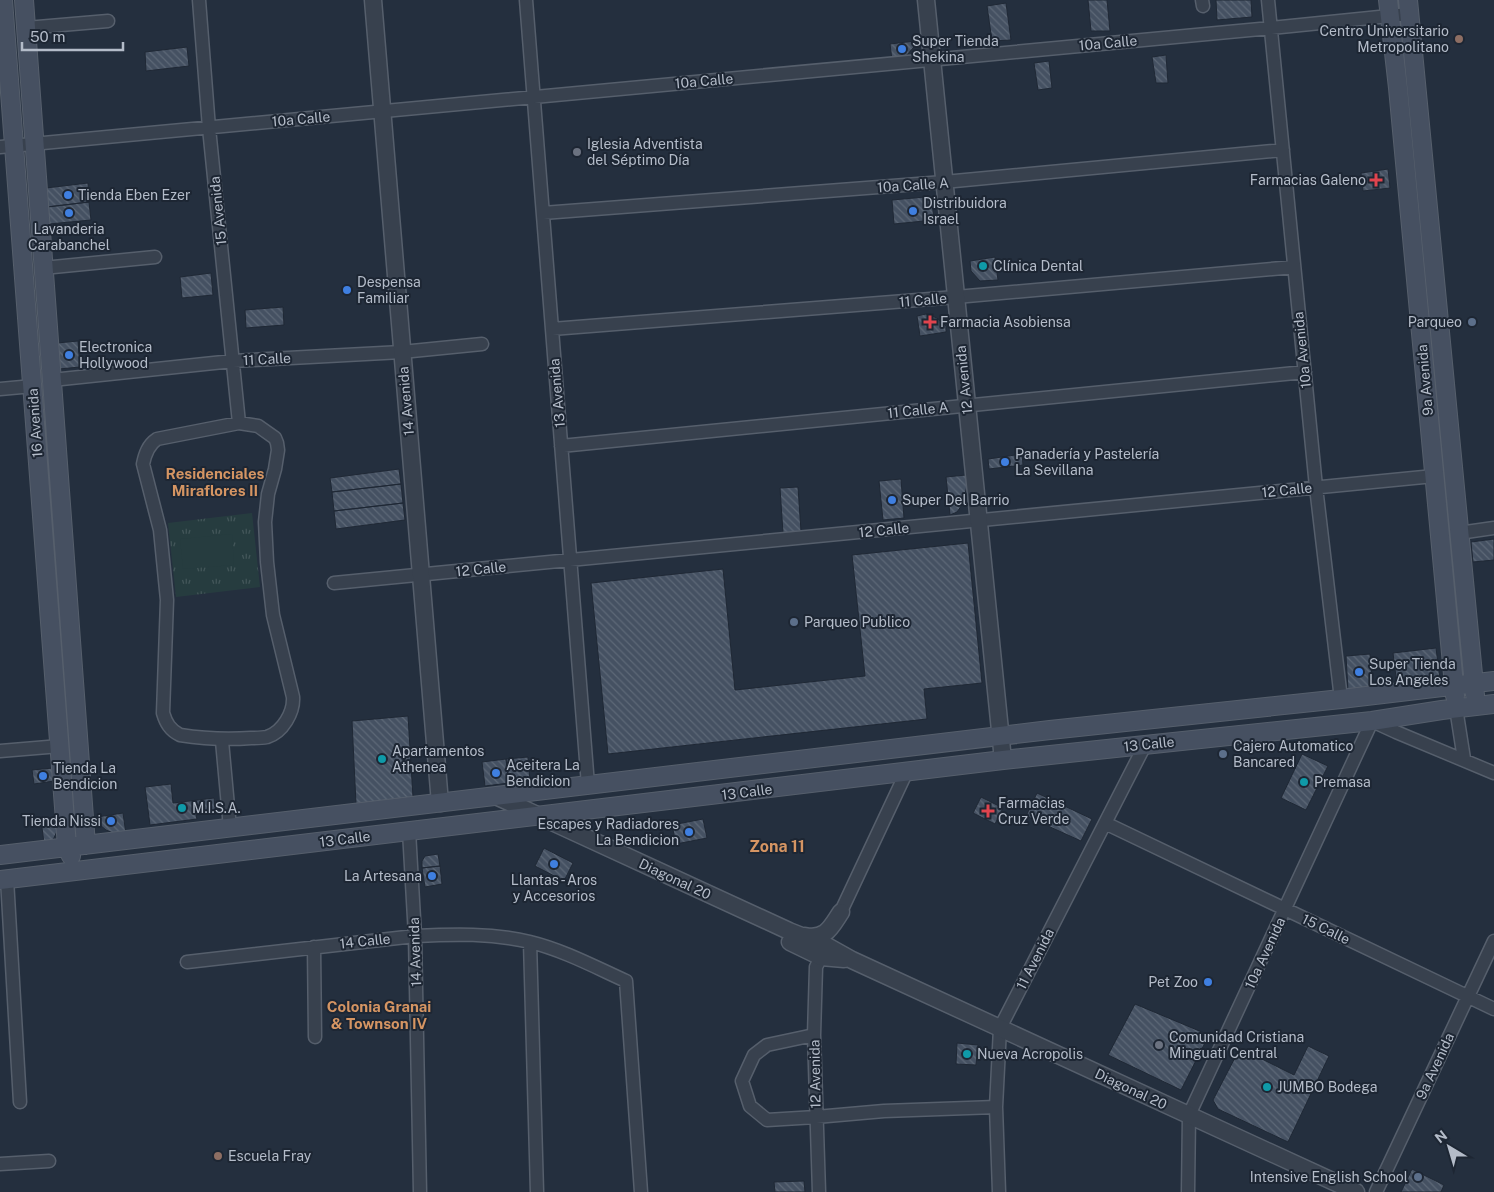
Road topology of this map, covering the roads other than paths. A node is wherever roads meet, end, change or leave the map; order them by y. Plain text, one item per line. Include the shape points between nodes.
1 (4, 0) edge
2 (24, 0) edge
3 (199, 0) edge
4 (373, 0) edge
5 (526, 0) edge
6 (926, 0) edge
7 (1268, 0) edge
8 (1408, 7) edge
9 (1389, 8) edge
10 (108, 21) dead end
11 (26, 28) junction
12 (1271, 28) junction
13 (932, 60) junction
14 (1417, 87) junction
15 (1398, 88) junction
16 (534, 98) junction
17 (382, 112) junction
18 (209, 128) junction
19 (34, 144) junction
20 (7, 147) edge
21 (1283, 150) junction
22 (944, 182) junction
23 (543, 213) junction
24 (155, 257) dead end
25 (1294, 267) junction
26 (43, 268) junction
27 (956, 297) junction
28 (552, 329) junction
29 (482, 344) dead end
30 (402, 352) junction
31 (233, 361) junction
32 (1305, 372) junction
33 (52, 380) junction
34 (33, 386) junction
35 (0, 389) edge
36 (967, 405) junction
37 (239, 423) junction
38 (561, 446) junction
39 (1434, 476) junction
40 (1316, 487) junction
41 (978, 520) junction
42 (1494, 528) edge
43 (1459, 533) junction
44 (570, 560) junction
45 (421, 575) junction
46 (334, 583) dead end
47 (1494, 680) edge
48 (1474, 683) junction
49 (1454, 685) junction
50 (1341, 699) junction
51 (1485, 705) edge
52 (1456, 708) junction
53 (1372, 721) junction
54 (1000, 736) junction
55 (222, 741) junction
56 (1145, 745) junction
57 (60, 746) junction
58 (0, 751) edge
59 (1464, 759) junction
60 (1003, 760) junction
61 (906, 773) junction
62 (1494, 773) edge
63 (588, 785) junction
64 (498, 797) junction
65 (440, 803) junction
66 (538, 817) junction
67 (521, 819) junction
68 (1105, 823) junction
69 (230, 828) junction
70 (409, 831) junction
71 (86, 845) junction
72 (67, 847) junction
73 (0, 855) edge
74 (119, 866) junction
75 (3, 880) edge
76 (1285, 909) junction
77 (841, 912) junction
78 (789, 932) junction
79 (415, 936) junction
80 (1494, 941) edge
81 (530, 942) junction
82 (314, 947) junction
83 (824, 951) junction
84 (187, 962) dead end
85 (1468, 997) junction
86 (1494, 1009) edge
87 (1000, 1028) junction
88 (814, 1035) junction
89 (315, 1037) dead end
90 (20, 1102) dead end
91 (996, 1107) junction
92 (1189, 1115) junction
93 (816, 1118) junction
94 (49, 1161) dead end
95 (0, 1164) edge
96 (420, 1192) edge
97 (537, 1192) edge
98 (641, 1192) edge
99 (819, 1192) edge
100 (999, 1192) edge
101 (1188, 1192) edge
102 (1356, 1192) edge
103 (1376, 1192) edge

1 - 20 main road, 16 Avenida
2 - 11 main road, 16 Avenida
3 - 18 street, 15 Avenida
4 - 17 street, 14 Avenida
5 - 16 street, 13 Avenida
6 - 13 street, 12 Avenida
7 - 12 street, 10a Avenida
8 - 9 street, 10a Calle
8 - 14 main road, 9a Avenida
9 - 12 street, 10a Calle
9 - 15 main road, 9a Avenida
10 - 11 street
11 - 19 main road, 16 Avenida
12 - 13 street, 10a Calle
12 - 21 street, 10a Avenida
13 - 16 street, 10a Calle
13 - 22 street, 12 Avenida
14 - 15 main road
14 - 43 main road, 9a Avenida
15 - 39 main road, 9a Avenida
16 - 17 street, 10a Calle
16 - 23 street, 13 Avenida
17 - 18 street, 10a Calle
17 - 30 street, 14 Avenida
18 - 19 street, 10a Calle
18 - 31 street, 15 Avenida
19 - 20 street, 10a Calle
19 - 26 main road, 16 Avenida
20 - 34 main road, 16 Avenida
21 - 22 street, 10a Calle A
21 - 25 street, 10a Avenida
22 - 23 street, 10a Calle A
22 - 27 street, 12 Avenida
23 - 28 street, 13 Avenida
24 - 26 street
25 - 27 street, 11 Calle
25 - 32 street, 10a Avenida
26 - 33 main road, 16 Avenida
27 - 28 street, 11 Calle
27 - 36 street, 12 Avenida
28 - 38 street, 13 Avenida
29 - 30 street, 11 Calle
30 - 31 street, 11 Calle
30 - 45 street, 14 Avenida
31 - 33 street, 11 Calle
31 - 37 street, 15 Avenida
32 - 36 street, 11 Calle A
32 - 40 street, 10a Avenida
33 - 71 main road, 16 Avenida
34 - 35 street
34 - 57 main road, 16 Avenida
36 - 38 street, 11 Calle A
36 - 41 street, 12 Avenida
37 - 55 street via 258,426 275,438 278,450 265,522 267,562 274,615 294,707 282,726 268,737
37 - 55 street via 162,437 152,442 145,454 144,470 160,530 164,564 167,622 162,713 166,723 180,735
38 - 44 street, 13 Avenida
39 - 40 street, 12 Calle
39 - 49 main road, 9a Avenida
40 - 41 street, 12 Calle
40 - 50 street, 10a Avenida
41 - 44 street, 12 Calle
41 - 54 street, 12 Avenida
42 - 43 street
43 - 48 main road, 9a Avenida
44 - 45 street, 12 Calle
44 - 63 street, 13 Avenida
45 - 46 street, 12 Calle
45 - 65 street, 14 Avenida
47 - 48 main road, 13 Calle
48 - 49 main road, 13 Calle
48 - 51 main road, 9a Avenida
49 - 50 main road, 13 Calle
49 - 52 main road, 9a Avenida
50 - 54 main road, 13 Calle
51 - 52 main road, 13 Calle
52 - 53 main road, 13 Calle
52 - 59 street, 9a Avenida
53 - 56 main road, 13 Calle
53 - 59 street
53 - 76 street, 10a Avenida
54 - 60 street, 12 Avenida
54 - 63 main road, 13 Calle
55 - 69 street
56 - 60 main road, 13 Calle
56 - 68 street, 11 Avenida
57 - 58 street
57 - 72 main road, 16 Avenida
59 - 62 street
60 - 61 main road, 13 Calle
61 - 66 main road, 13 Calle
61 - 77 street, 12 Avenida
63 - 64 main road, 13 Calle
64 - 65 main road, 13 Calle
64 - 66 street, Diagonal 20
65 - 69 main road, 13 Calle
66 - 67 main road, 13 Calle
66 - 78 street, Diagonal 20
67 - 70 main road, 13 Calle
67 - 83 street, Diagonal 20
68 - 76 street, 15 Calle
68 - 87 street, 11 Avenida
69 - 71 main road, 13 Calle
70 - 74 main road, 13 Calle
70 - 79 street, 14 Avenida
71 - 72 main road, 13 Calle
72 - 73 main road, 13 Calle
72 - 74 main road via 72,858 80,862
74 - 75 main road, 13 Calle
75 - 90 street
76 - 85 street, 15 Calle
76 - 92 street, 10a Avenida
77 - 78 street via 821,936
77 - 83 street, 12 Avenida
78 - 83 street, Diagonal 20
79 - 81 street, 14 Calle via 492,936
79 - 82 street, 14 Calle
79 - 96 street, 14 Avenida
80 - 85 street, 9a Avenida
81 - 97 street
81 - 98 street, 14 Calle via 626,981
82 - 84 street, 14 Calle
82 - 89 street
83 - 87 street, Diagonal 20 via 852,960
83 - 88 street, 12 Avenida via 816,967
85 - 86 street, 15 Calle
85 - 103 street, 9a Avenida
87 - 91 street, 11 Avenida
87 - 92 street, Diagonal 20
88 - 93 street, 12 Avenida
88 - 93 street via 766,1045 754,1055 742,1081 750,1106 767,1120
91 - 93 street via 884,1111
91 - 100 street, 11 Avenida
92 - 101 street, 10a Avenida
92 - 102 street, Diagonal 20
93 - 99 street, 12 Avenida
94 - 95 street

